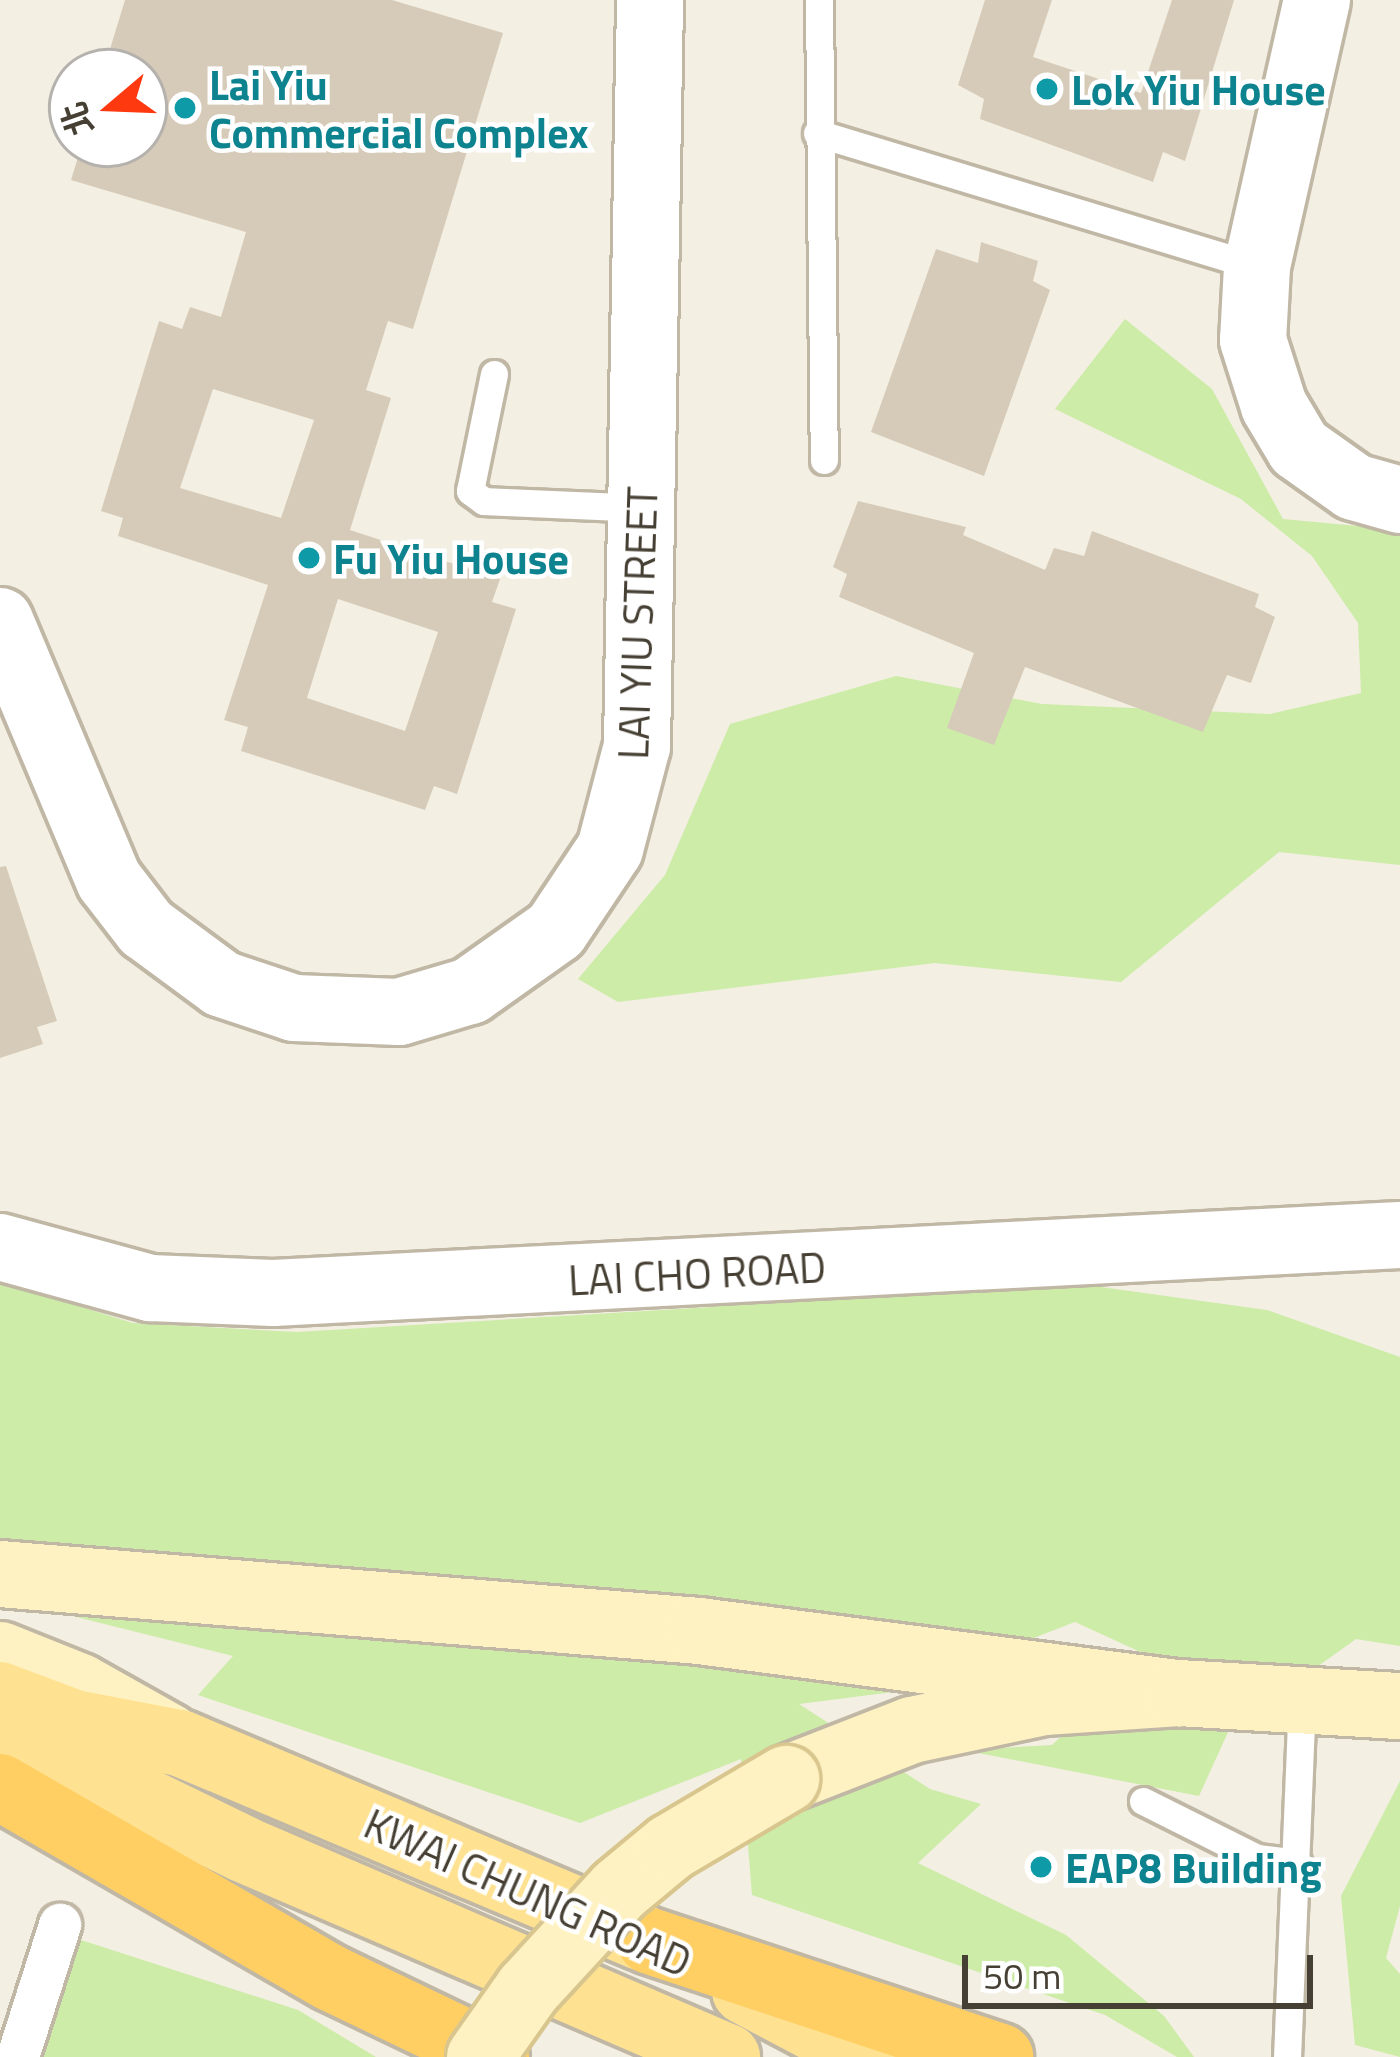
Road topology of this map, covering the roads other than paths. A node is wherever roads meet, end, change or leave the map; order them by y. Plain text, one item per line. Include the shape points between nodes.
1 (650, 0) edge
2 (819, 0) edge
3 (1316, 0) edge
4 (817, 133) junction
5 (1257, 267) junction
6 (494, 374) dead end
7 (824, 460) dead end
8 (1400, 500) edge
9 (642, 508) junction
10 (0, 621) edge
11 (1400, 1235) edge
12 (0, 1246) edge
13 (0, 1574) edge
14 (0, 1655) edge
15 (1179, 1694) junction
16 (0, 1696) edge
17 (1302, 1700) junction
18 (1400, 1706) edge
19 (0, 1732) edge
20 (180, 1743) junction
21 (0, 1784) edge
22 (1143, 1801) dead end
23 (243, 1849) junction
24 (1298, 1863) junction
25 (60, 1925) dead end
26 (650, 1941) junction
27 (18, 2057) edge
28 (479, 2057) edge
29 (496, 2057) edge
30 (727, 2057) edge
31 (868, 2057) edge
32 (1000, 2057) edge
33 (1287, 2057) edge

1 - 9 street, LAI YIU STREET
2 - 4 lane
3 - 5 street
4 - 5 lane
4 - 7 lane
5 - 8 street via 1253,340 1285,429 1334,476
6 - 9 lane via 470,491 484,501
9 - 10 street, LAI YIU STREET via 637,746 610,849 578,905 530,954 470,991 399,1012 330,1014 258,999 194,968 146,928 92,847
11 - 12 street, LAI CHO ROAD via 273,1293 150,1288
13 - 15 main road via 698,1630
14 - 20 main road, KWAI CHUNG ROAD via 80,1687
15 - 17 main road
15 - 28 main road, bridge via 977,1713 786,1779 671,1847 619,1890 542,1972
16 - 20 main road, KWAI CHUNG ROAD via 74,1724
17 - 18 main road
17 - 24 lane
19 - 23 main road, KWAI CHUNG ROAD
20 - 26 main road, KWAI CHUNG ROAD
21 - 23 main road, KWAI CHUNG ROAD
21 - 29 highway via 331,1978
22 - 24 lane via 1257,1858
23 - 30 main road, KWAI CHUNG ROAD
24 - 33 lane
25 - 27 street
26 - 31 main road, KWAI CHUNG ROAD
26 - 32 highway

